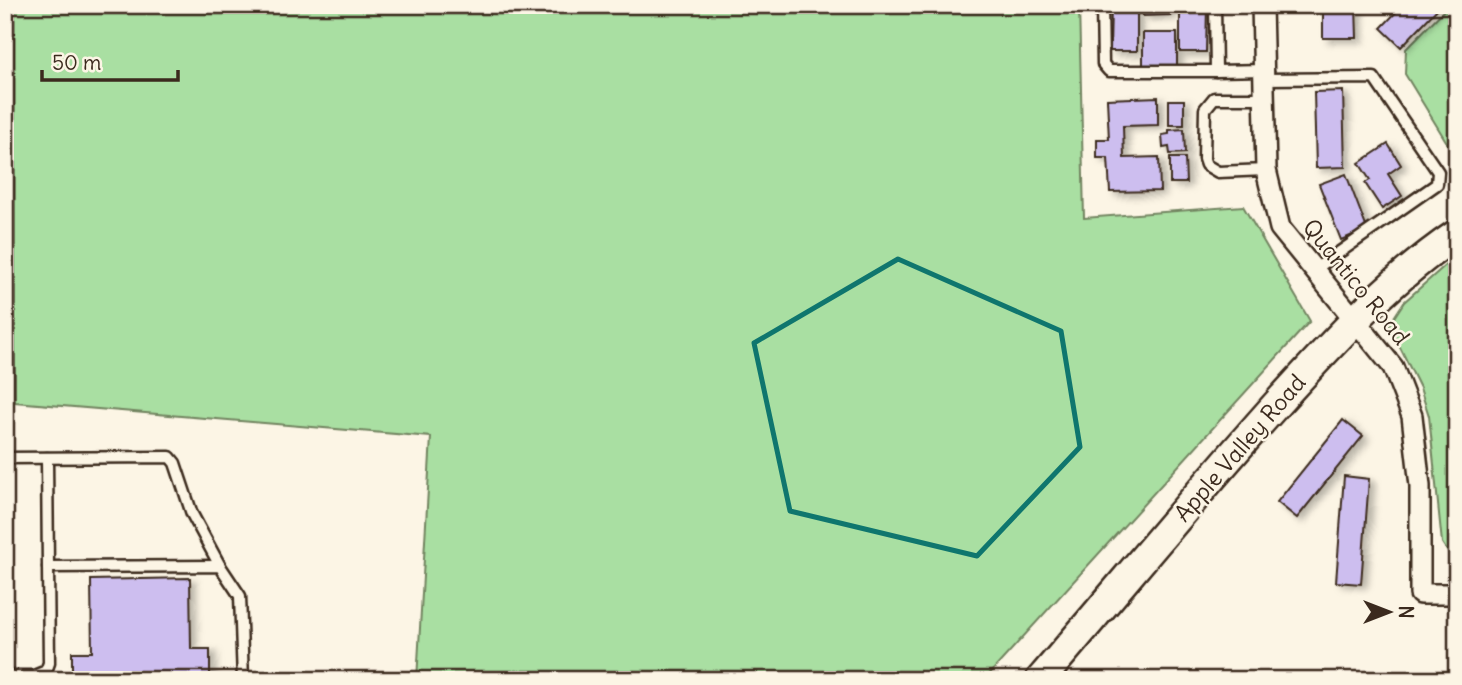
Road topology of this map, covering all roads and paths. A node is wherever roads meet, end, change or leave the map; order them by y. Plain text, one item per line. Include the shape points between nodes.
1 (1102, 5) edge
2 (1215, 5) edge
3 (1262, 5) edge
4 (1216, 71) junction
5 (1264, 82) junction
6 (1266, 170) junction
7 (1457, 234) edge
8 (1313, 271) junction
9 (1355, 318) junction
10 (5, 458) edge
11 (47, 458) junction
12 (220, 566) junction
13 (48, 567) junction
14 (1457, 594) edge
15 (5, 676) edge
16 (243, 680) edge
17 (1040, 680) edge

1 - 4 lane via 1103,64 1109,71
2 - 4 lane
3 - 5 street, Quantico Road
4 - 5 lane
5 - 6 street, Quantico Road
5 - 6 lane via 1208,102 1204,159 1218,172
5 - 8 lane via 1374,78 1438,172 1437,184
6 - 8 street, Quantico Road via 1280,228
7 - 9 main road, Apple Valley Road
8 - 9 street, Quantico Road
9 - 14 street, Quantico Road via 1393,367 1412,416 1420,486 1420,594
9 - 17 main road, Apple Valley Road via 1251,432
10 - 11 lane
11 - 12 lane via 170,457 192,514
11 - 13 lane
12 - 13 lane
12 - 16 lane via 240,596
13 - 15 lane via 49,663 41,675

